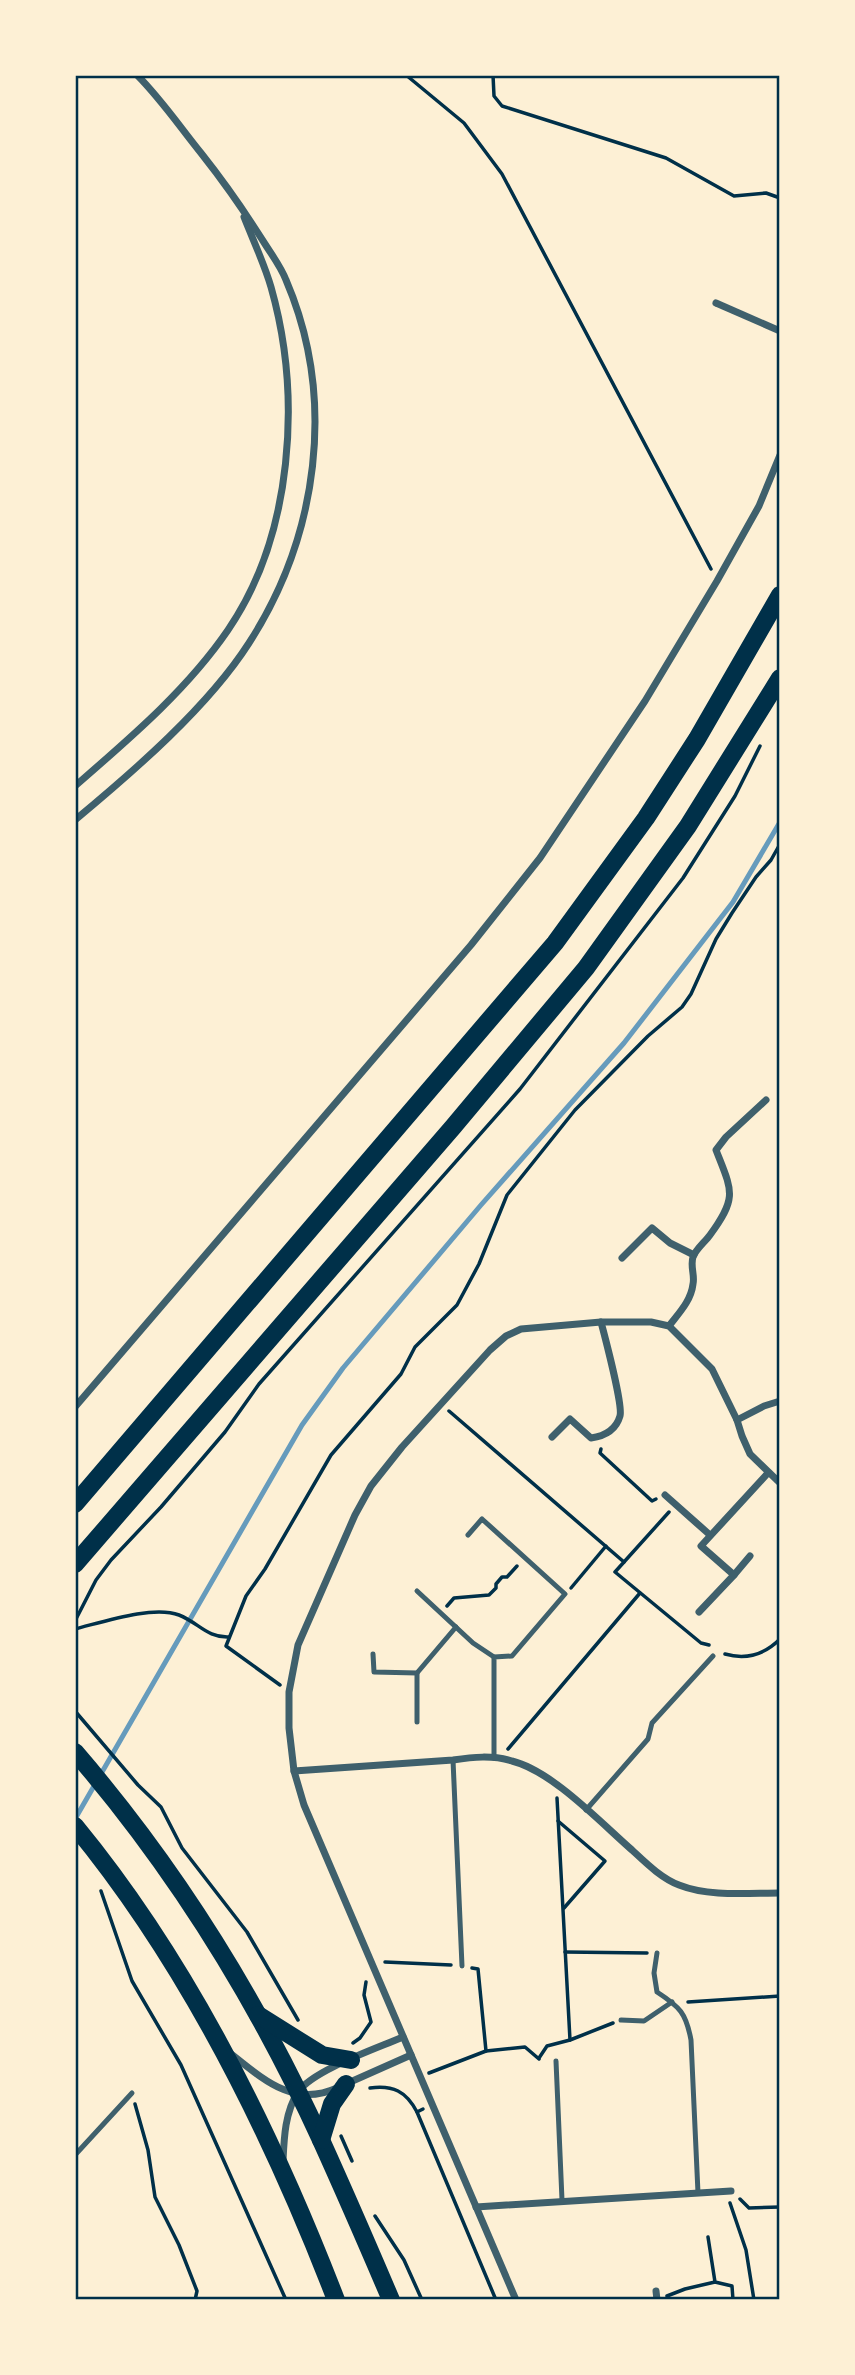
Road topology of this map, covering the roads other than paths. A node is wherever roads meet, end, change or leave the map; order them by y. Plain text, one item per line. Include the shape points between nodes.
1 (137, 75) edge
2 (238, 200) junction
3 (716, 303) dead end
4 (780, 331) edge
5 (780, 455) edge
6 (780, 595) edge
7 (780, 678) edge
8 (75, 786) edge
9 (75, 820) edge
10 (766, 1100) dead end
11 (694, 1255) junction
12 (622, 1258) dead end
13 (601, 1322) junction
14 (669, 1326) junction
15 (780, 1401) edge
16 (75, 1407) edge
17 (737, 1420) junction
18 (552, 1437) dead end
19 (768, 1473) junction
20 (780, 1483) edge
21 (665, 1495) road end
22 (75, 1504) edge
23 (468, 1535) dead end
24 (710, 1535) junction
25 (750, 1556) dead end
26 (76, 1563) edge
27 (734, 1575) junction
28 (417, 1591) dead end
29 (699, 1612) dead end
30 (456, 1627) junction
31 (373, 1654) dead end
32 (713, 1656) dead end
33 (494, 1657) junction
34 (417, 1673) junction
35 (417, 1722) dead end
36 (76, 1752) edge
37 (497, 1758) junction
38 (453, 1760) junction
39 (294, 1771) junction
40 (586, 1810) junction
41 (75, 1826) edge
42 (780, 1893) edge
43 (657, 1953) road end
44 (462, 1966) road end
45 (672, 2002) junction
46 (255, 2013) junction
47 (621, 2020) road end
48 (403, 2037) junction
49 (217, 2043) junction
50 (349, 2053) junction
51 (411, 2055) junction
52 (556, 2061) road end
53 (354, 2088) junction
54 (132, 2093) road end
55 (298, 2093) junction
56 (321, 2140) junction
57 (75, 2155) edge
58 (283, 2175) junction
59 (729, 2191) road end
60 (698, 2193) junction
61 (562, 2200) junction
62 (476, 2207) junction
63 (336, 2300) edge
64 (391, 2300) edge
65 (516, 2300) edge

1 - 2 street
2 - 8 street via 271,285 288,393 287,465 274,527 253,585 228,630 165,703
2 - 9 street via 286,278 306,342 316,400 313,471 299,538 277,596 213,691
3 - 4 street
5 - 16 street via 759,506 718,581 540,858 471,945
6 - 22 main road via 646,818 555,943
7 - 26 main road via 688,826 586,968
10 - 11 street via 716,1150 731,1190 728,1208
11 - 12 street via 652,1228
11 - 14 street via 688,1301
13 - 14 street
13 - 18 street via 621,1414 603,1436 591,1438 570,1419
13 - 39 street via 522,1329 506,1336 379,1476 355,1514 298,1645 289,1692
14 - 17 street via 712,1369
15 - 17 street
17 - 19 street via 750,1454
19 - 20 street
19 - 24 street
21 - 24 street
23 - 33 lane via 482,1518 565,1594 512,1656
24 - 27 street via 702,1546
25 - 27 street
27 - 29 street
28 - 30 lane
30 - 33 lane
30 - 34 lane
31 - 34 lane via 374,1672
32 - 40 lane via 652,1723 648,1739
33 - 37 lane
34 - 35 lane
36 - 46 main road via 184,1895
37 - 38 street
37 - 40 street via 523,1765
38 - 39 street
38 - 44 lane
39 - 48 street via 304,1805
40 - 42 street via 675,1884 734,1894
41 - 49 main road via 162,1947
43 - 45 lane via 656,1992
45 - 47 lane via 644,2021
45 - 60 lane via 687,2020 691,2040
46 - 50 main road via 321,2055
46 - 55 main road
48 - 50 street
48 - 51 street
49 - 55 street via 276,2089
49 - 58 main road
50 - 55 street via 311,2078
51 - 53 street
51 - 62 street
52 - 61 lane
53 - 55 street via 321,2096
53 - 56 main road via 332,2104
54 - 57 lane
55 - 56 main road
55 - 58 street via 284,2138
56 - 64 main road
58 - 63 main road
59 - 60 street
60 - 61 street
61 - 62 street
62 - 65 street

